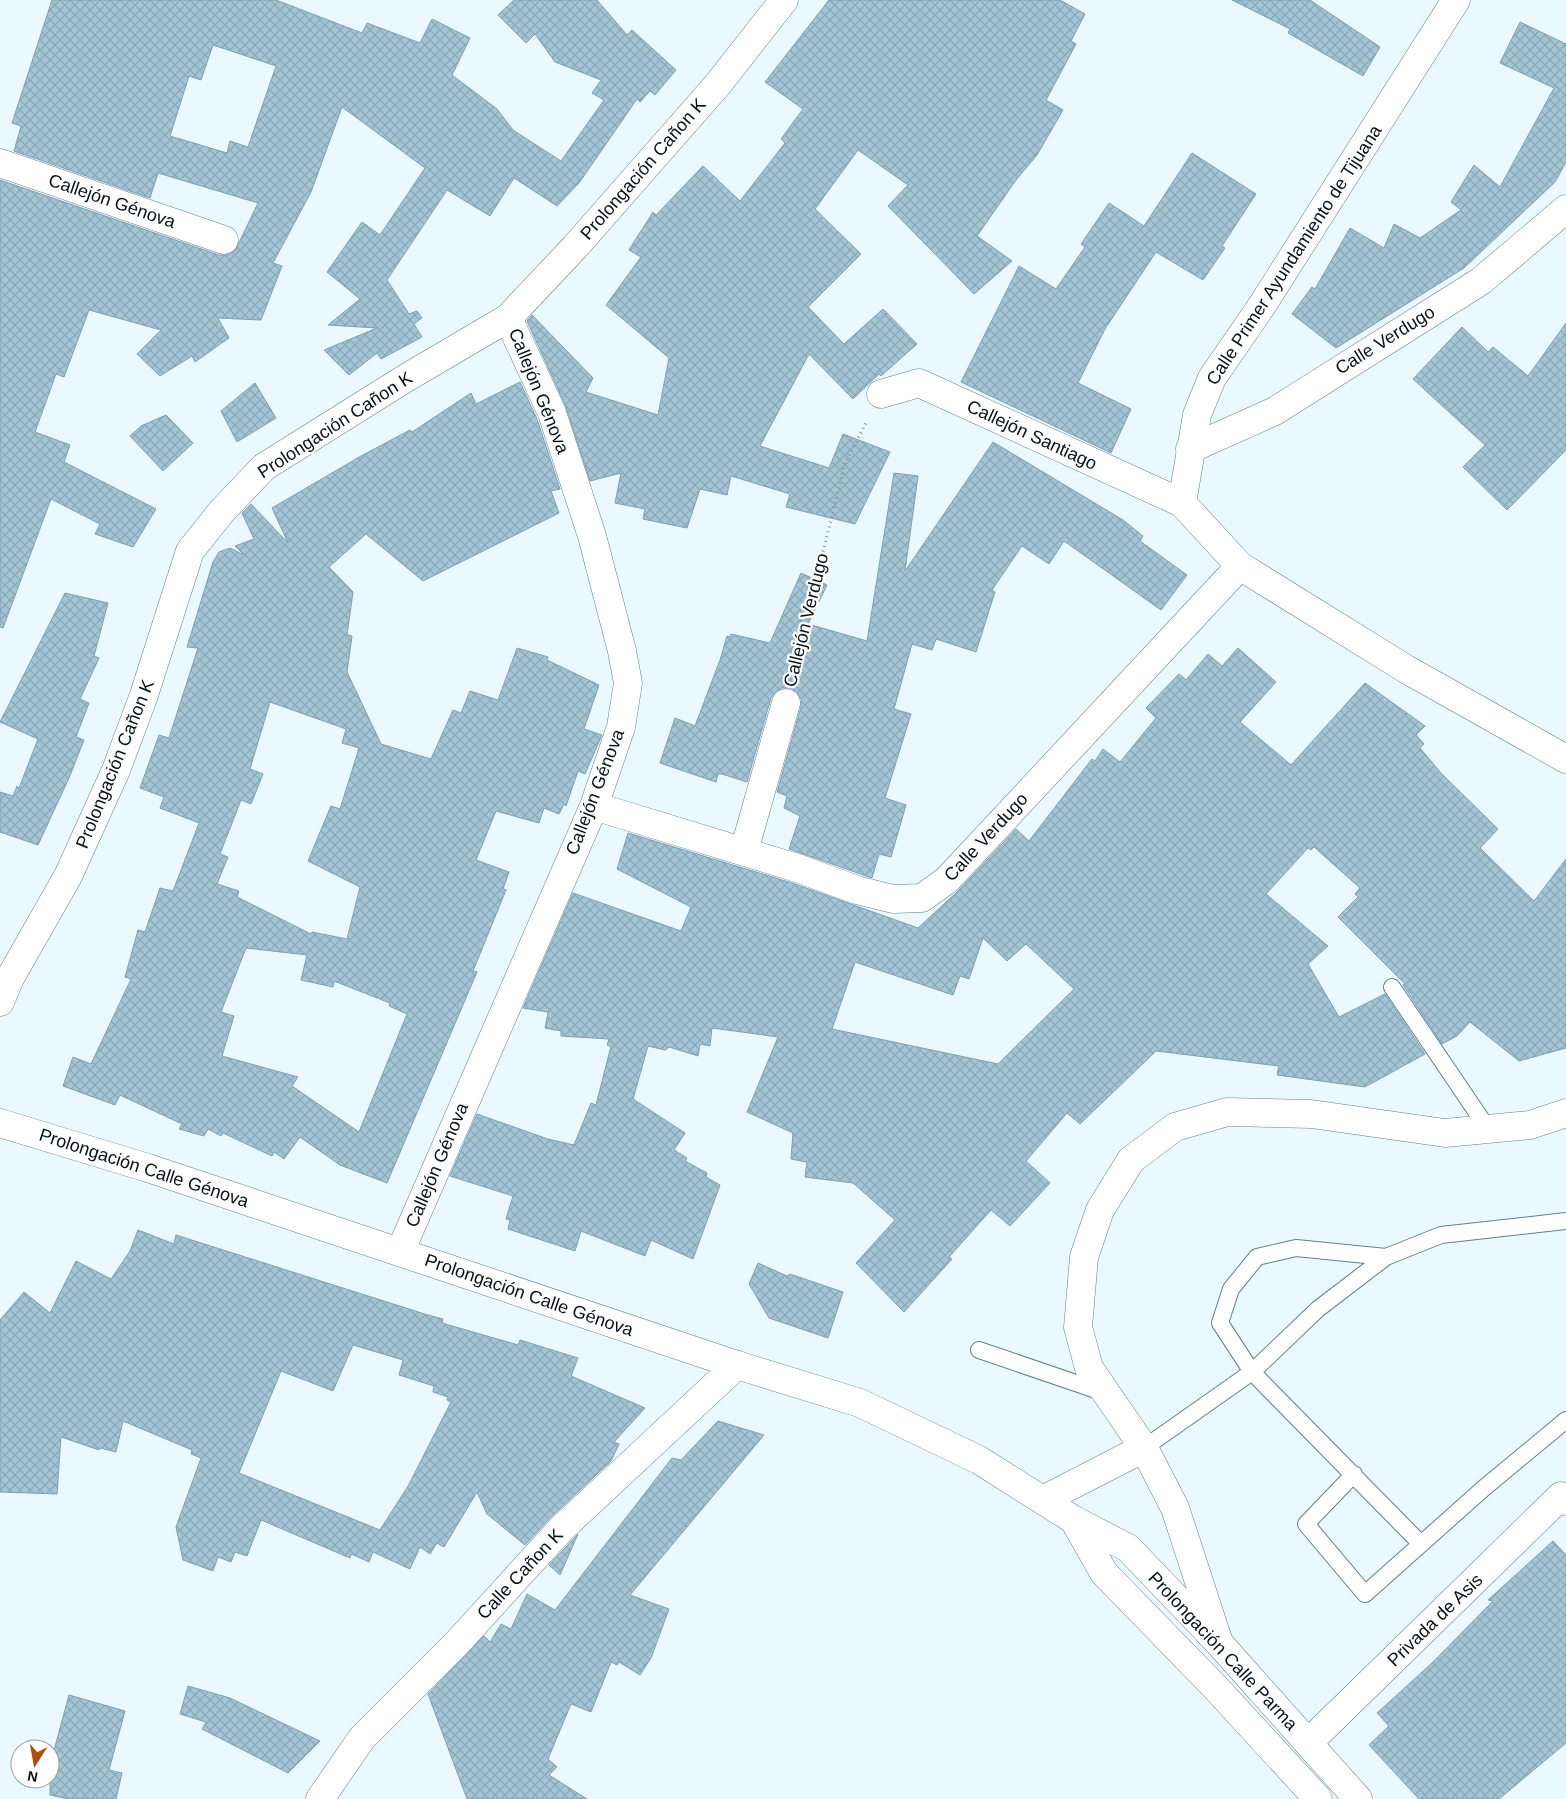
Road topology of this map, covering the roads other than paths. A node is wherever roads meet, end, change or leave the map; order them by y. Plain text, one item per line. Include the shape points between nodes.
1 (784, 0) edge
2 (1456, 0) edge
3 (0, 163) edge
4 (1566, 209) edge
5 (224, 240) dead end
6 (508, 318) junction
7 (881, 394) road end
8 (1190, 449) junction
9 (1182, 503) junction
10 (1240, 566) junction
11 (786, 703) road end
12 (1566, 760) edge
13 (594, 806) junction
14 (744, 851) junction
15 (1392, 987) dead end
16 (0, 1002) edge
17 (1566, 1113) edge
18 (0, 1123) edge
19 (1488, 1129) junction
20 (1563, 1224) edge
21 (400, 1252) junction
22 (1386, 1256) junction
23 (979, 1350) dead end
24 (737, 1366) junction
25 (1252, 1372) junction
26 (1105, 1393) junction
27 (1566, 1420) edge
28 (1144, 1448) junction
29 (1354, 1474) junction
30 (1564, 1499) edge
31 (1043, 1500) junction
32 (1074, 1520) junction
33 (1420, 1544) junction
34 (1219, 1643) junction
35 (1308, 1743) junction
36 (1310, 1796) edge
37 (320, 1799) edge
38 (1358, 1799) edge

1 - 6 street, Prolongación Cañon K via 719,83
2 - 8 street, Calle Primer Ayundamiento de Tijuana via 1277,282 1212,378 1197,415
3 - 5 street, Callejón Génova
4 - 8 street, Calle Verdugo via 1481,281 1275,411
6 - 13 street, Callejón Génova via 552,413 592,536 628,684 621,728
6 - 16 street, Prolongación Cañon K via 264,467 190,551 144,695 116,770 68,876 10,978
7 - 9 street, Callejón Santiago via 919,383
8 - 9 street, Calle Primer Ayundamiento de Tijuana
9 - 10 street
10 - 12 street via 1406,669
10 - 14 street, Calle Verdugo via 947,880 922,898 893,899 866,892
11 - 14 street, Callejón Verdugo
13 - 14 street, Calle Verdugo
13 - 21 street, Callejón Génova
15 - 19 lane
17 - 19 street via 1530,1125
18 - 21 street, Prolongación Calle Génova via 148,1168
19 - 26 street via 1444,1133 1311,1114 1226,1112 1175,1127 1130,1160 1100,1210 1084,1257 1078,1327 1089,1368
20 - 22 lane via 1441,1235
21 - 24 street, Prolongación Calle Génova
22 - 25 lane via 1318,1309
22 - 25 lane via 1296,1248 1256,1257 1231,1289 1220,1323
23 - 26 lane
24 - 31 street, Prolongación Calle Génova via 860,1403 979,1460
24 - 37 street, Calle Cañon K via 561,1529 457,1643 362,1738
25 - 28 lane
25 - 29 lane
26 - 28 street
27 - 33 lane
28 - 31 street
28 - 34 street via 1174,1508
29 - 33 lane
29 - 33 lane via 1306,1524 1365,1594
30 - 35 street, Privada de Asis
31 - 32 street, Prolongación Calle Parma
32 - 34 street, Prolongación Calle Parma via 1128,1548
32 - 36 street, Prolongación Calle Parma via 1104,1572 1216,1688
34 - 35 street, Prolongación Calle Parma
35 - 38 street, Prolongación Calle Parma

